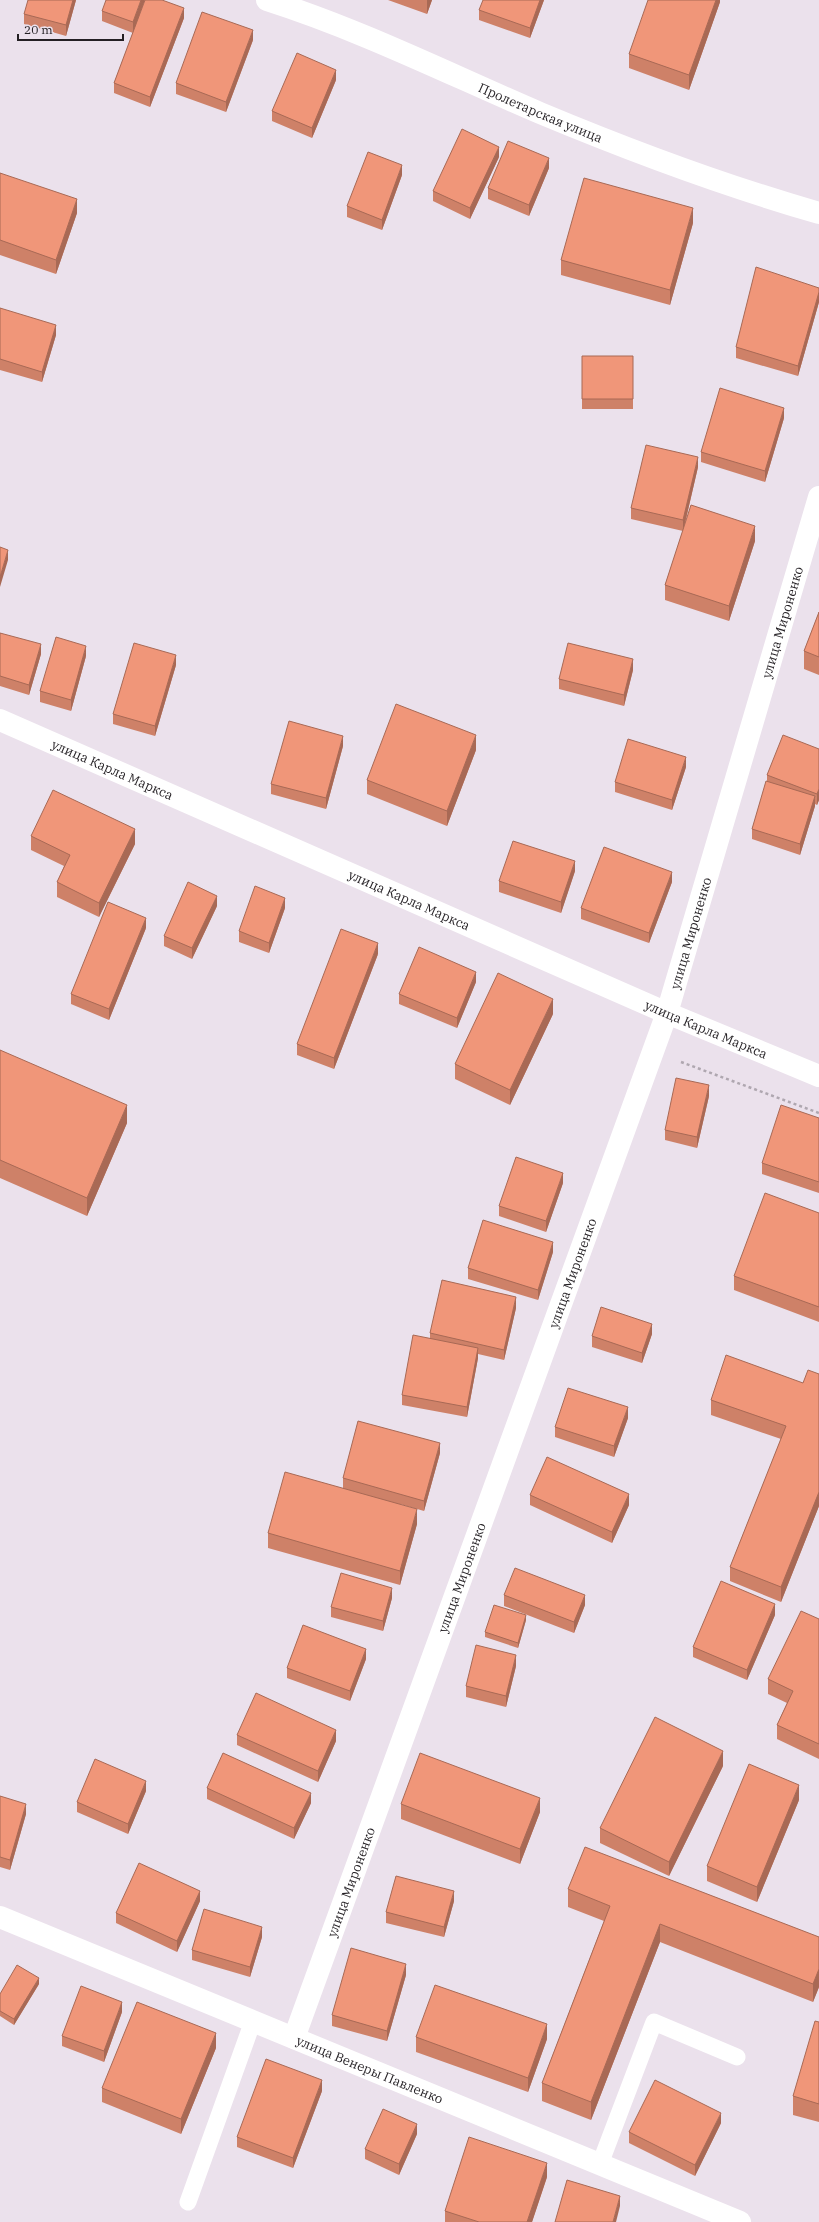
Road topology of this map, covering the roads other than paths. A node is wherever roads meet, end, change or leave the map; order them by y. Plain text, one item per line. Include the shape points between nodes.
1 (267, 0) edge
2 (819, 213) edge
3 (819, 497) edge
4 (0, 720) edge
5 (667, 1013) junction
6 (819, 1076) edge
7 (0, 1917) edge
8 (253, 2021) junction
9 (294, 2038) junction
10 (737, 2056) dead end
11 (600, 2164) junction
12 (188, 2202) dead end
13 (740, 2222) edge

1 - 2 street, Пролетарская улица via 323,18 541,113 658,159
3 - 5 street, улица Мироненко
4 - 5 street, улица Карла Маркса
5 - 6 street, улица Карла Маркса
5 - 9 street, улица Мироненко
7 - 8 street, улица Венеры Павленко
8 - 9 street, улица Венеры Павленко
8 - 12 lane
9 - 11 street, улица Венеры Павленко
10 - 11 lane via 654,2022
11 - 13 street, улица Венеры Павленко

